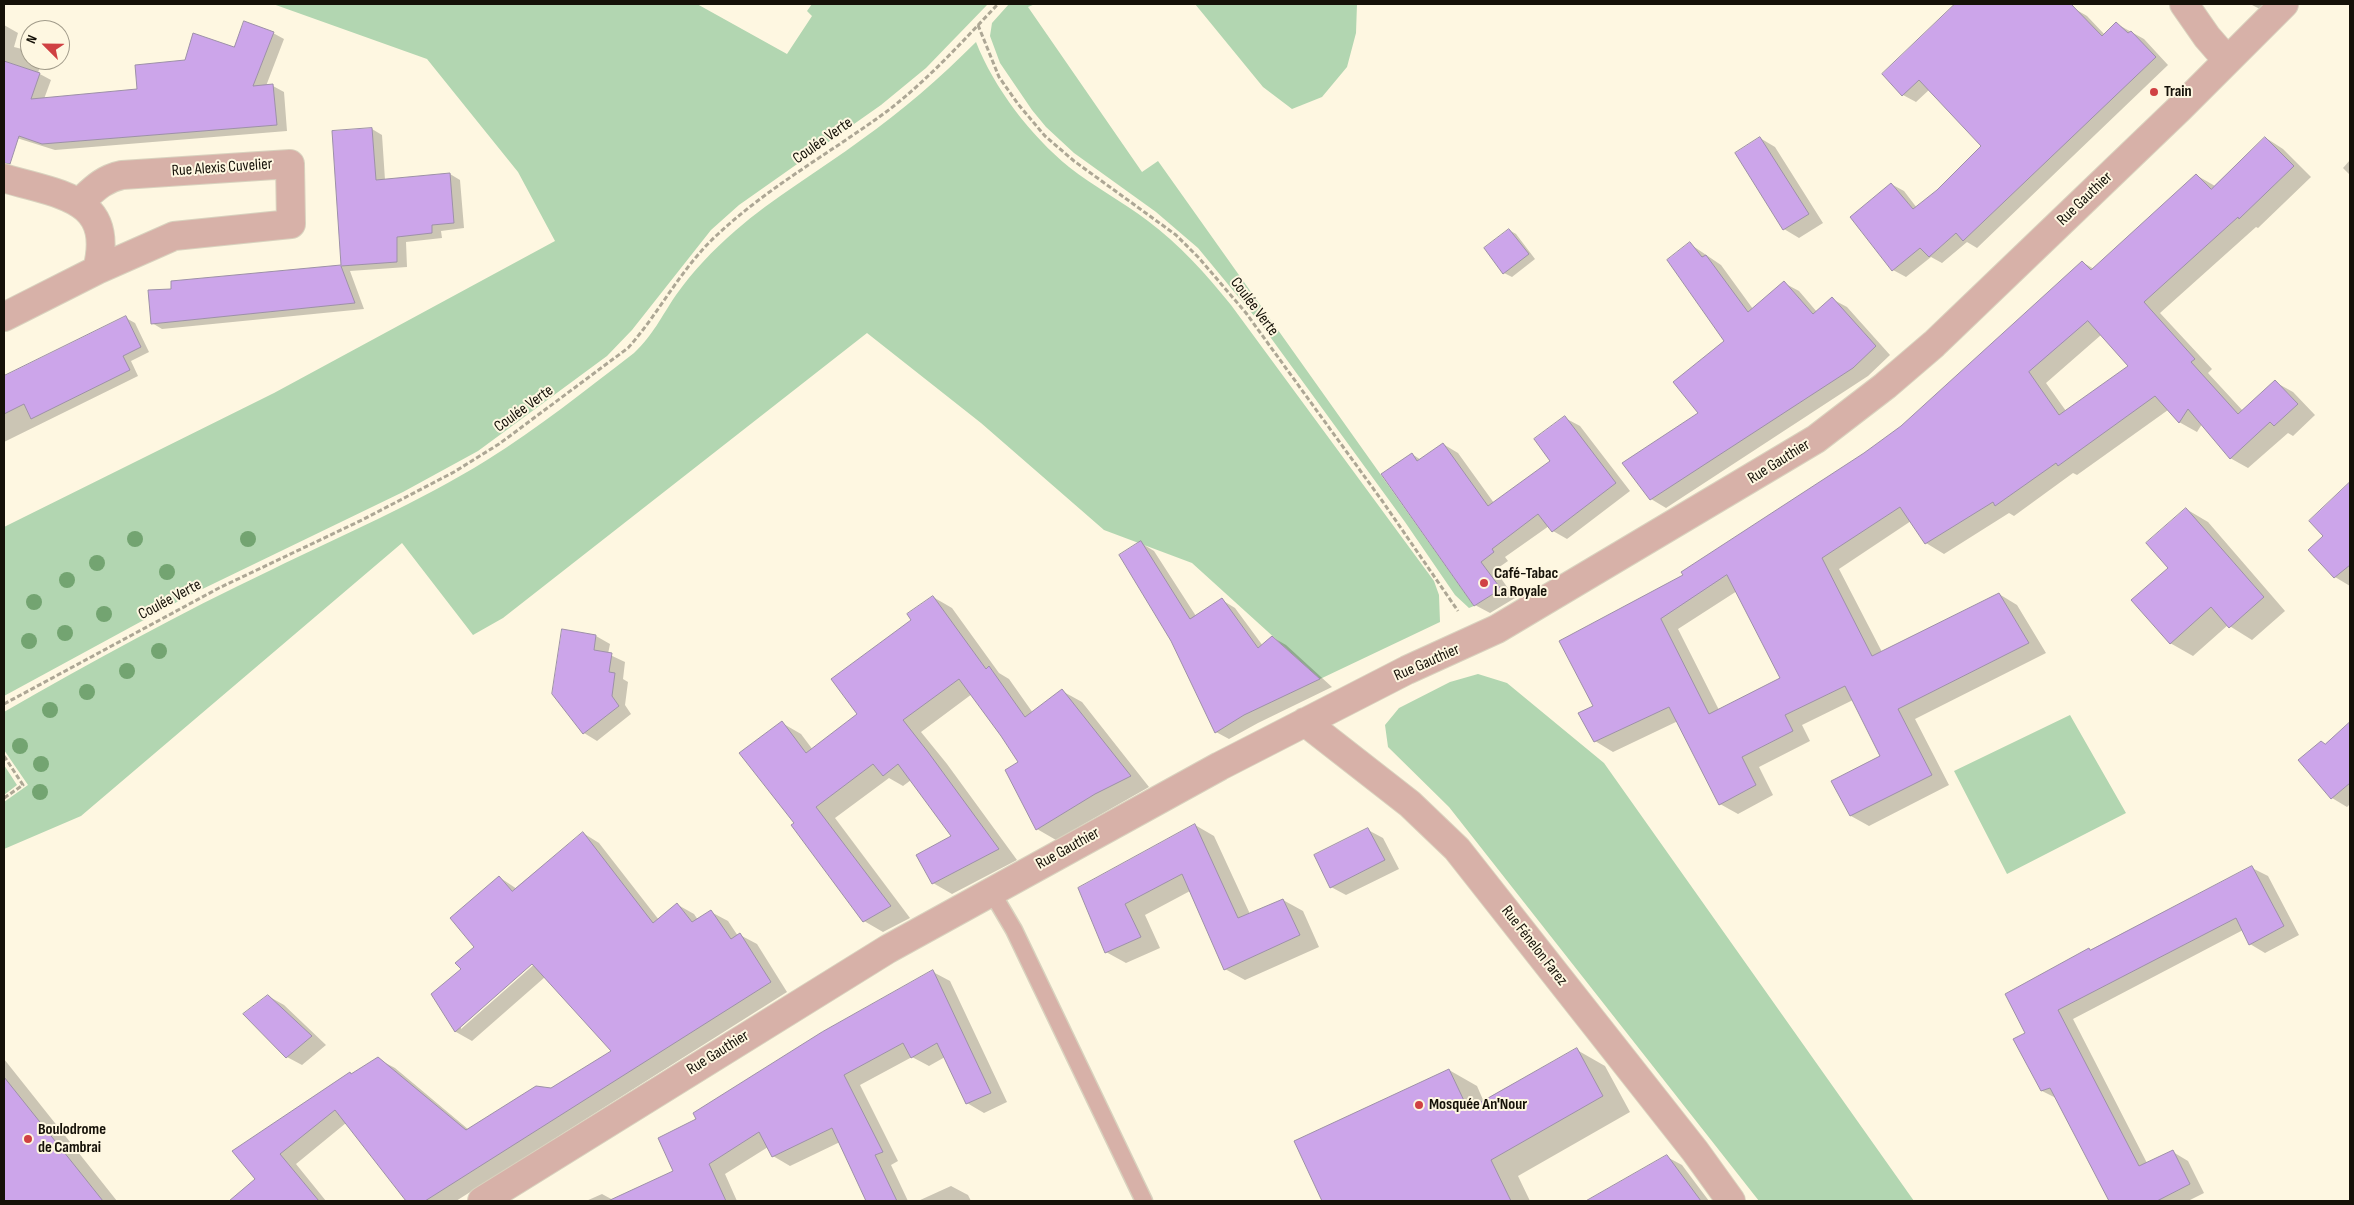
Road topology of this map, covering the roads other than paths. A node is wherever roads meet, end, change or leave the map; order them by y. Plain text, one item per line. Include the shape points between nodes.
1 (2184, 4) edge
2 (2284, 4) edge
3 (2227, 60) junction
4 (4, 178) edge
5 (80, 202) junction
6 (97, 270) junction
7 (4, 317) edge
8 (1305, 722) junction
9 (991, 891) junction
10 (482, 1201) edge
11 (1144, 1201) edge
12 (1731, 1201) edge

1 - 3 street
2 - 3 street, Rue Gauthier
3 - 8 street, Rue Gauthier via 1934,344 1855,410 1782,461 1478,640 1407,670
4 - 5 street
5 - 6 street via 91,211 101,233
5 - 6 street, Rue Alexis Cuvelier via 98,184 122,175 290,164 292,224 174,236
6 - 7 street, Rue Alexis Cuvelier
8 - 9 street, Rue Gauthier
8 - 12 street, Rue Fénelon Farez via 1410,804 1457,850
9 - 10 street, Rue Gauthier via 845,974
9 - 11 lane via 1014,930

